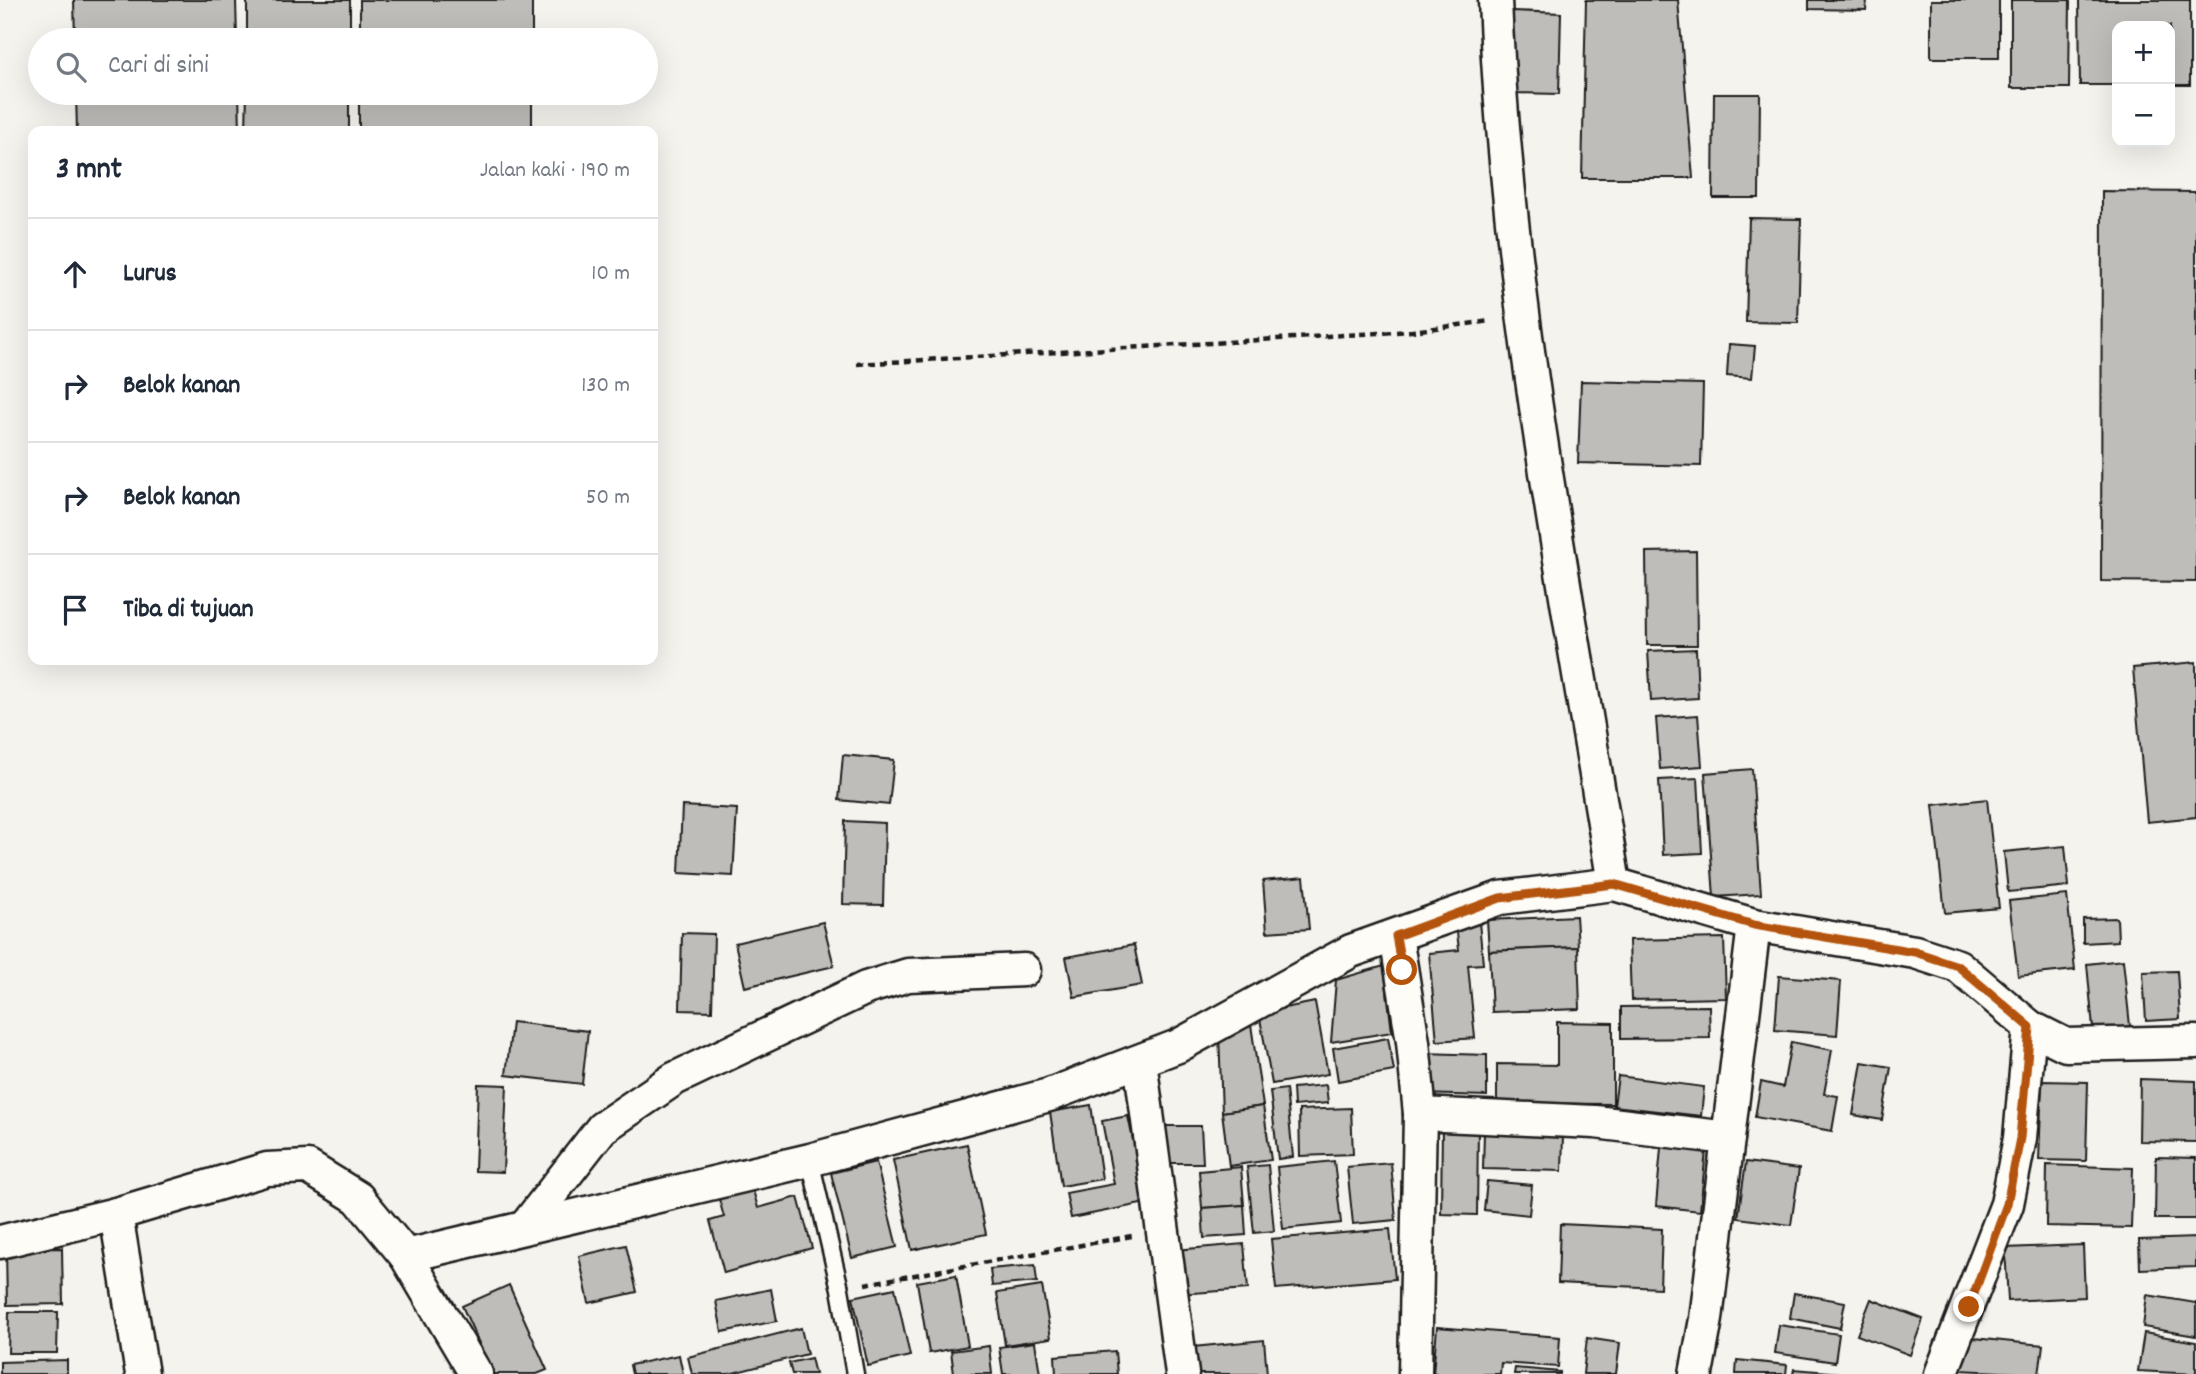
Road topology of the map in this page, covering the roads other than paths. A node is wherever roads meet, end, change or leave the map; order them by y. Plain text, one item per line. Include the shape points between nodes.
1 (1495, 0) edge
2 (1614, 884) junction
3 (1754, 925) junction
4 (1396, 936) junction
5 (1024, 970) dead end
6 (2030, 1027) junction
7 (2196, 1042) edge
8 (1140, 1060) junction
9 (1420, 1114) junction
10 (1728, 1138) junction
11 (810, 1160) junction
12 (116, 1214) junction
13 (525, 1227) junction
14 (0, 1242) edge
15 (406, 1256) junction
16 (142, 1374) edge
17 (476, 1374) edge
18 (855, 1374) edge
19 (1182, 1374) edge
20 (1415, 1374) edge
21 (1696, 1374) edge
22 (1941, 1374) edge

1 - 2 street via 1499,89 1523,317
2 - 3 street
2 - 4 street via 1500,898
3 - 6 street via 1915,952 1958,966
3 - 10 street
4 - 8 street via 1351,951 1178,1046
4 - 9 street
5 - 13 street via 908,975 866,988 674,1079 602,1128
6 - 7 street via 2066,1045
6 - 22 street via 2020,1138 2007,1204
8 - 11 street via 1048,1095
8 - 19 street
9 - 10 street via 1595,1122
9 - 20 street
10 - 21 street
11 - 13 street
11 - 18 lane
12 - 14 street
12 - 15 street via 267,1170 308,1167 358,1198
12 - 16 street
13 - 15 street
15 - 17 street

